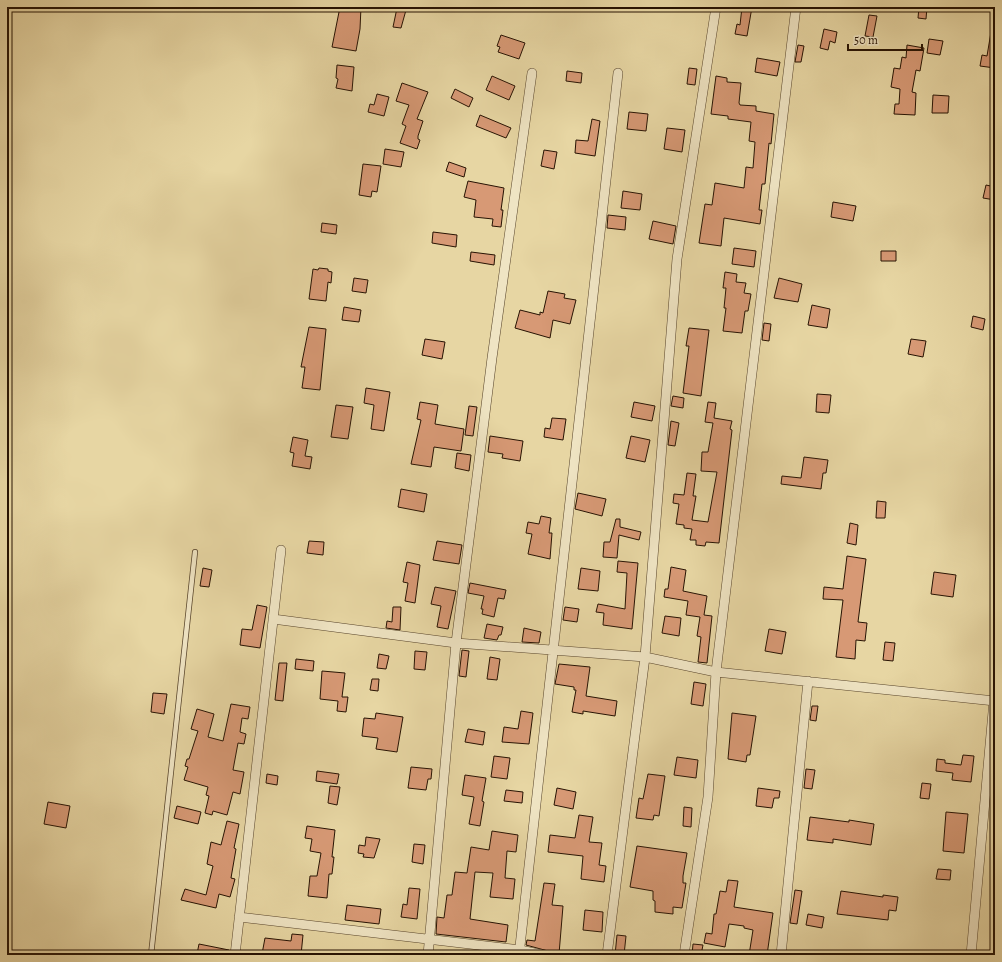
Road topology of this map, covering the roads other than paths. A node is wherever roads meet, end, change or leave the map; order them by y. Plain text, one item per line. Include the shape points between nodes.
1 (716, 7) edge
2 (796, 7) edge
3 (532, 73) dead end
4 (618, 73) dead end
5 (281, 550) dead end
6 (195, 552) dead end
7 (273, 619) junction
8 (456, 643) junction
9 (554, 650) junction
10 (645, 657) junction
11 (716, 672) junction
12 (808, 681) junction
13 (994, 701) edge
14 (239, 917) junction
15 (429, 940) junction
16 (519, 952) edge
17 (152, 955) edge
18 (235, 955) edge
19 (428, 955) edge
20 (544, 955) edge
21 (607, 955) edge
22 (684, 955) edge
23 (781, 955) edge
24 (971, 955) edge

1 - 10 street via 677,259
2 - 11 street
3 - 8 street
4 - 9 street
5 - 7 street
6 - 17 lane
7 - 8 street
7 - 14 street
8 - 9 street
8 - 15 street
9 - 10 street
9 - 16 street
10 - 11 street
10 - 21 street
11 - 12 street
11 - 22 street via 708,797
12 - 13 street
12 - 23 street
13 - 24 street
14 - 15 street
14 - 18 street
15 - 16 street
15 - 19 street
16 - 20 street

